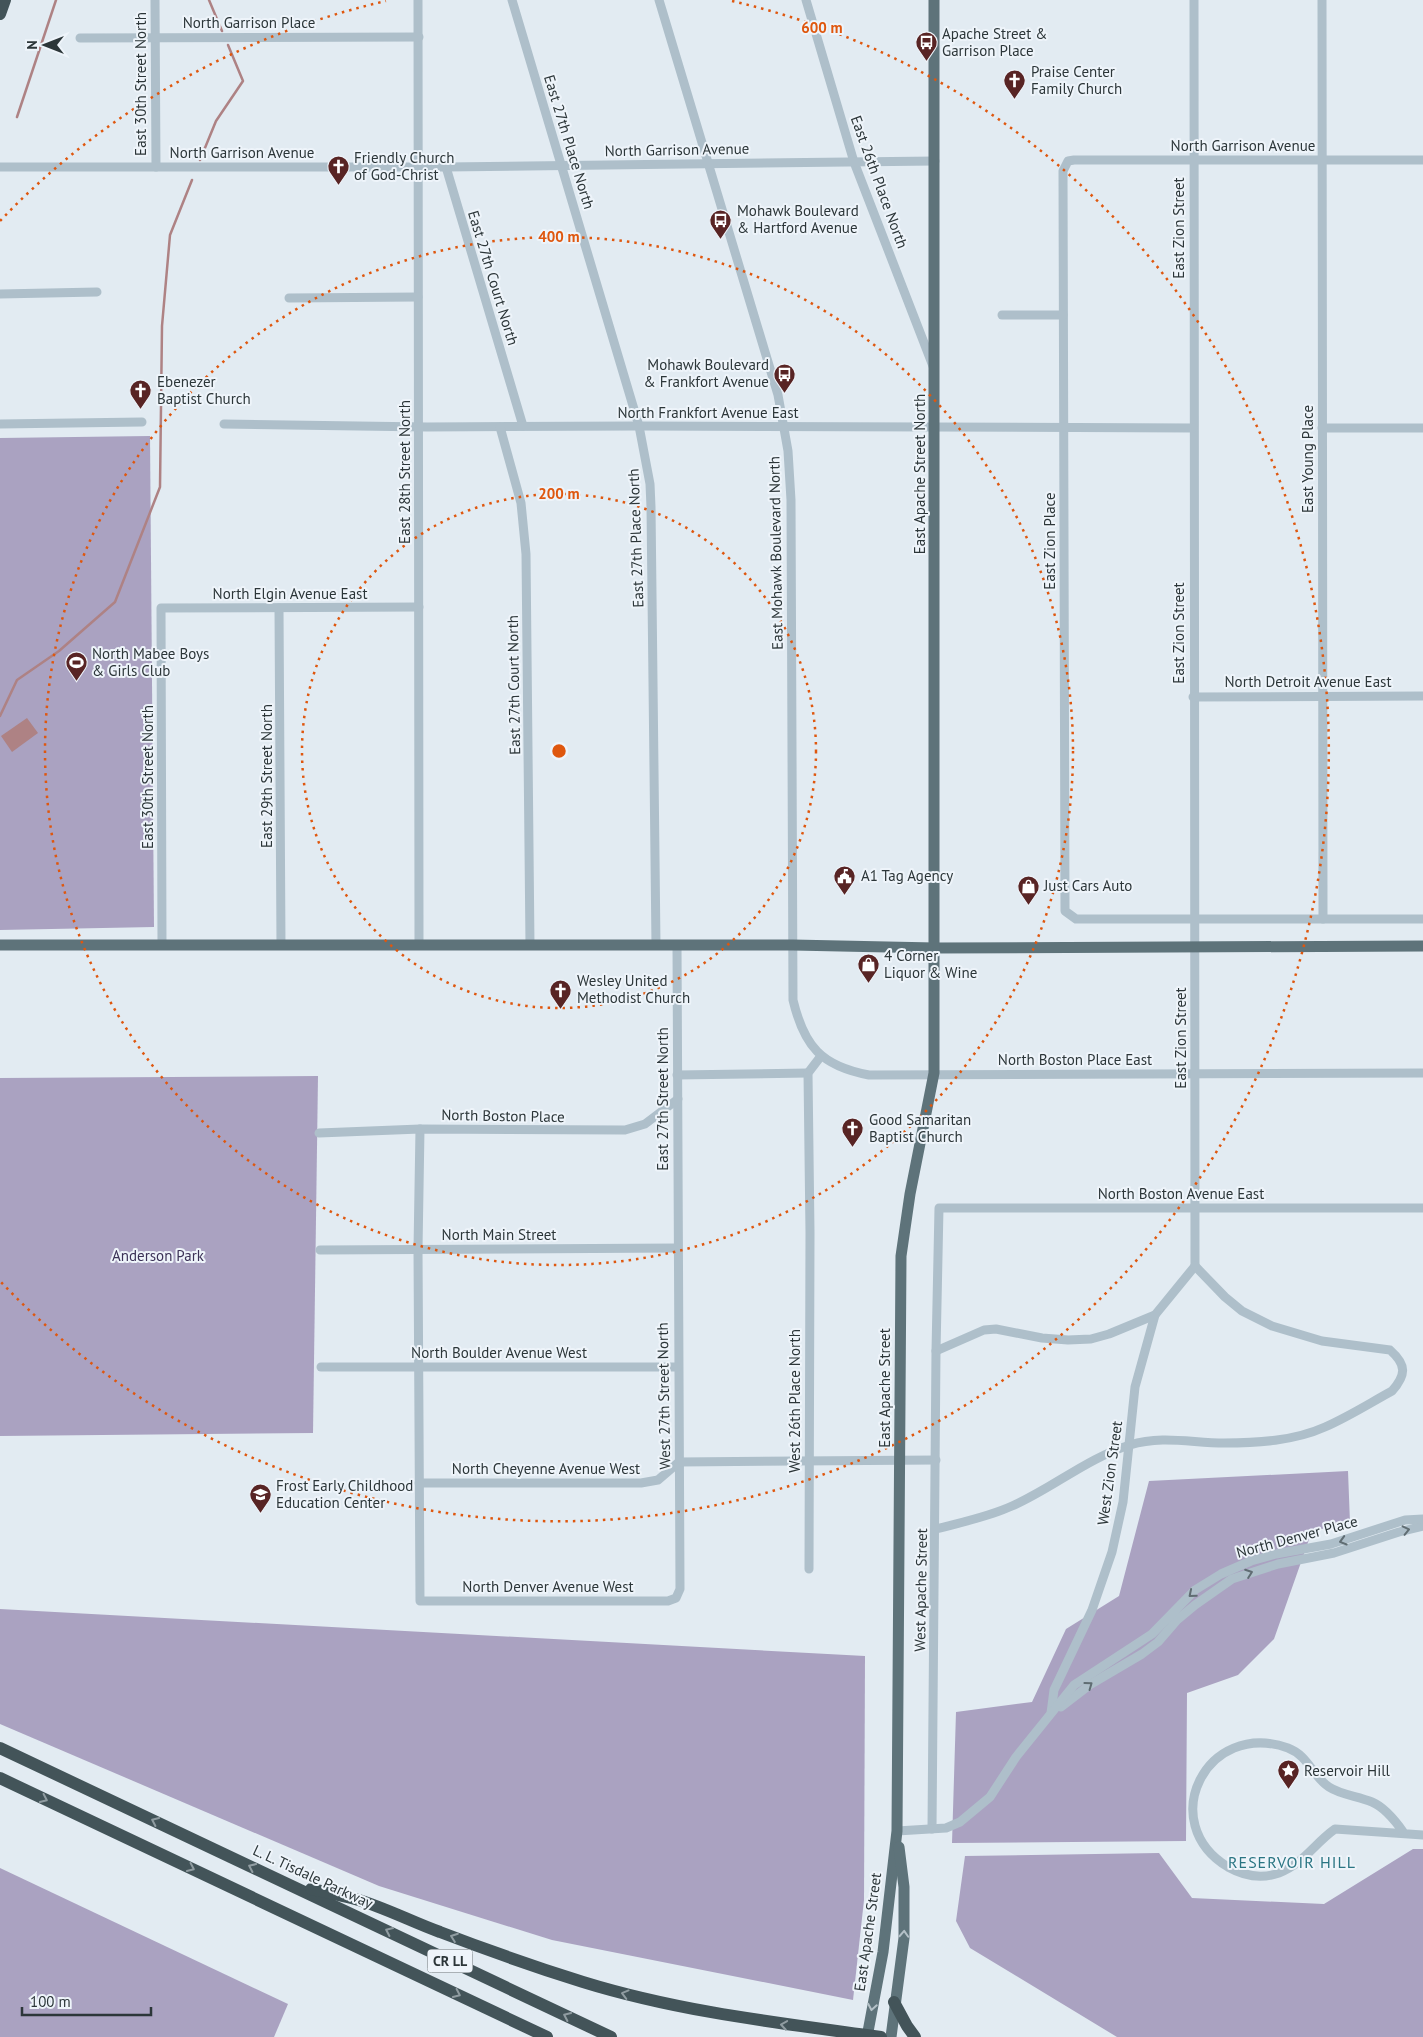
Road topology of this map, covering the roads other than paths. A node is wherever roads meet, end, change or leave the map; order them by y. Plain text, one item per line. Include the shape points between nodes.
1 (5, 0) edge
2 (154, 0) edge
3 (418, 0) edge
4 (512, 0) edge
5 (659, 0) edge
6 (806, 0) edge
7 (934, 0) edge
8 (1194, 0) edge
9 (1322, 0) edge
10 (0, 14) edge
11 (155, 36) junction
12 (419, 37) junction
13 (80, 38) dead end
14 (1323, 159) junction
15 (1193, 160) junction
16 (1423, 160) edge
17 (935, 161) junction
18 (854, 162) junction
19 (709, 164) junction
20 (1065, 164) joint
21 (562, 166) junction
22 (0, 167) edge
23 (156, 167) junction
24 (418, 167) junction
25 (446, 167) junction
26 (97, 292) dead end
27 (0, 294) edge
28 (418, 296) junction
29 (289, 298) dead end
30 (1002, 315) dead end
31 (1063, 315) junction
32 (934, 370) junction
33 (142, 422) dead end
34 (0, 424) edge
35 (224, 424) dead end
36 (418, 426) junction
37 (523, 426) junction
38 (639, 426) junction
39 (500, 427) junction
40 (935, 427) junction
41 (785, 428) junction
42 (1064, 428) junction
43 (1193, 428) junction
44 (1322, 428) junction
45 (1423, 428) edge
46 (419, 607) junction
47 (161, 608) joint
48 (279, 608) junction
49 (1322, 696) junction
50 (1423, 696) edge
51 (1193, 697) junction
52 (1194, 918) junction
53 (1323, 919) junction
54 (1423, 919) edge
55 (419, 944) junction
56 (793, 944) junction
57 (0, 945) edge
58 (162, 945) junction
59 (281, 945) junction
60 (530, 945) junction
61 (656, 945) junction
62 (676, 945) junction
63 (1194, 946) junction
64 (1423, 946) edge
65 (935, 948) junction
66 (821, 1056) junction
67 (808, 1073) junction
68 (934, 1073) junction
69 (1195, 1073) junction
70 (1423, 1073) edge
71 (677, 1075) junction
72 (678, 1099) junction
73 (420, 1129) junction
74 (319, 1133) dead end
75 (677, 1194) joint
76 (1195, 1207) junction
77 (1423, 1208) edge
78 (677, 1248) junction
79 (418, 1249) junction
80 (320, 1250) dead end
81 (1195, 1266) junction
82 (1154, 1315) junction
83 (936, 1351) junction
84 (418, 1366) junction
85 (322, 1367) dead end
86 (677, 1367) junction
87 (1129, 1445) junction
88 (936, 1460) junction
89 (808, 1461) junction
90 (679, 1462) junction
91 (900, 1462) junction
92 (419, 1483) junction
93 (1423, 1518) edge
94 (1423, 1526) edge
95 (936, 1529) junction
96 (809, 1569) dead end
97 (676, 1598) joint
98 (1051, 1715) junction
99 (0, 1748) edge
100 (0, 1778) edge
101 (932, 1829) junction
102 (897, 1831) junction
103 (1404, 1834) junction
104 (1423, 1835) edge
105 (289, 1884) junction
106 (894, 2002) junction
107 (526, 2027) junction
108 (872, 2036) edge
109 (538, 2037) edge
110 (547, 2037) edge
111 (611, 2037) edge
112 (891, 2037) edge
113 (915, 2037) edge

1 - 10 highway
2 - 11 street, East 30th Street North
3 - 12 street, East 28th Street North
4 - 21 street, East 27th Place North
5 - 19 street, East Mohawk Boulevard North
6 - 18 street, East 26th Place North
7 - 17 main road, East Apache Street North
8 - 15 street, East Zion Street
9 - 14 street, East Young Place
11 - 12 street, North Garrison Place
11 - 13 street, North Garrison Place
11 - 23 street, East 30th Street North
12 - 24 street, East 28th Street North
14 - 15 street, North Garrison Avenue
14 - 16 street, North Garrison Avenue
14 - 44 street, East Young Place
15 - 20 street, North Garrison Avenue via 1074,160
15 - 43 street, East Zion Street
17 - 18 street, North Garrison Avenue
17 - 32 main road, East Apache Street North
18 - 19 street, North Garrison Avenue
18 - 32 street, East 26th Place North
19 - 21 street, North Garrison Avenue
19 - 41 street, East Mohawk Boulevard North
20 - 31 street, East Zion Place
21 - 25 street, North Garrison Avenue
21 - 38 street, East 27th Place North
22 - 23 street, North Garrison Avenue
23 - 24 street, North Garrison Avenue
24 - 25 street, North Garrison Avenue
24 - 28 street, East 28th Street North
25 - 37 street, East 27th Court North
26 - 27 street
28 - 29 street
28 - 36 street, East 28th Street North
30 - 31 street
31 - 42 street, East Zion Place
32 - 40 main road, East Apache Street North
33 - 34 street
35 - 36 street, North Frankfort Avenue East
36 - 39 street, North Frankfort Avenue East
36 - 46 street, East 28th Street North
37 - 38 street, North Frankfort Avenue East
37 - 39 street, North Frankfort Avenue East
38 - 41 street, North Frankfort Avenue East
38 - 61 street, East 27th Place North via 651,507
39 - 60 street, East 27th Court North via 521,503 526,554
40 - 41 street, North Frankfort Avenue East
40 - 42 street, North Frankfort Avenue East
40 - 65 main road, East Apache Street North
41 - 56 street, East Mohawk Boulevard North via 791,500
42 - 43 street, North Frankfort Avenue East
42 - 52 street, East Zion Place via 1064,906 1076,919
43 - 51 street, East Zion Street
44 - 45 street
44 - 49 street, East Young Place
46 - 48 street, North Elgin Avenue East
46 - 55 street, East 28th Street North
47 - 48 street, North Elgin Avenue East
47 - 58 street, East 30th Street North
48 - 59 street, East 29th Street North
49 - 50 street, North Detroit Avenue East
49 - 51 street, North Detroit Avenue East
49 - 53 street, East Young Place
51 - 52 street, East Zion Street
52 - 53 street
52 - 63 street, East Zion Street
53 - 54 street
55 - 59 main road
55 - 60 main road
56 - 62 main road
56 - 65 main road
56 - 66 street, East Mohawk Boulevard North via 793,1000 798,1021 805,1037
57 - 58 main road
58 - 59 main road
60 - 61 main road
61 - 62 main road
62 - 71 street, East 27th Street North
63 - 64 main road
63 - 65 main road
63 - 69 street, East Zion Street
65 - 68 main road, East Apache Street
66 - 67 street
66 - 68 street, North Boston Place East via 852,1072 869,1075
67 - 71 street
67 - 89 street, West 26th Place North
68 - 69 street, North Boston Place East
68 - 91 main road, East Apache Street via 901,1256
69 - 70 street, North Boston Place East
69 - 76 street, East Zion Street
71 - 72 street, East 27th Street North
72 - 73 street, North Boston Place via 645,1124 625,1130
72 - 75 street, East 27th Street North
73 - 74 street, North Boston Place
73 - 79 street
75 - 78 street, West 27th Street North
76 - 77 street, North Boston Avenue East
76 - 81 street, East Zion Street
76 - 83 street, North Boston Avenue East via 938,1208
78 - 79 street, North Main Street
78 - 86 street, West 27th Street North
79 - 80 street, North Main Street
79 - 84 street
81 - 82 street
81 - 87 street via 1242,1311 1293,1333 1390,1350 1398,1357 1404,1373 1392,1391 1324,1428 1284,1439 1222,1443 1150,1439
82 - 83 street via 1091,1339 1042,1338 996,1329 984,1330
82 - 87 street, West Zion Street via 1135,1387
83 - 88 street, West Apache Street
84 - 85 street, North Boulder Avenue West
84 - 86 street, North Boulder Avenue West
84 - 92 street
86 - 90 street, West 27th Street North
87 - 95 street via 1083,1464 1013,1506
87 - 98 street, West Zion Street via 1123,1502 1112,1552 1092,1610 1054,1690
88 - 91 street
88 - 95 street, West Apache Street
89 - 90 street
89 - 91 street
89 - 96 street, West 26th Place North
90 - 92 street, North Cheyenne Avenue West via 658,1480 641,1483
90 - 97 street, West 27th Street North via 680,1589
91 - 102 main road, East Apache Street
92 - 97 street, North Denver Avenue West via 420,1601 668,1601
93 -> 98 street, North Denver Place via 1405,1520 1331,1544 1276,1554 1221,1574 1195,1590 1146,1638 1074,1685
98 -> 94 street, North Denver Place via 1091,1684 1158,1642 1195,1604 1232,1579
95 - 101 street, West Apache Street
98 - 101 street, North Denver Place via 1016,1757 990,1797 960,1822
105 -> 99 highway, L. L. Tisdale Parkway / CR LL
100 -> 107 highway, CR LL
101 - 102 street, North Denver Place
106 -> 102 main road, East Apache Street via 905,1908
102 -> 108 main road, East Apache Street
103 - 103 street via 1335,1829 1293,1867 1264,1877 1251,1876 1227,1866 1207,1850 1195,1826 1192,1806 1201,1775 1220,1755 1237,1746 1275,1744 1307,1760 1327,1786 1335,1791 1374,1802
103 - 104 street
108 -> 105 highway via 815,2030 664,2004 559,1975 356,1899
111 -> 105 highway, L. L. Tisdale Parkway / CR LL
106 - 112 main road, East Apache Street
106 - 113 highway
107 - 109 highway
107 - 110 highway, CR LL

